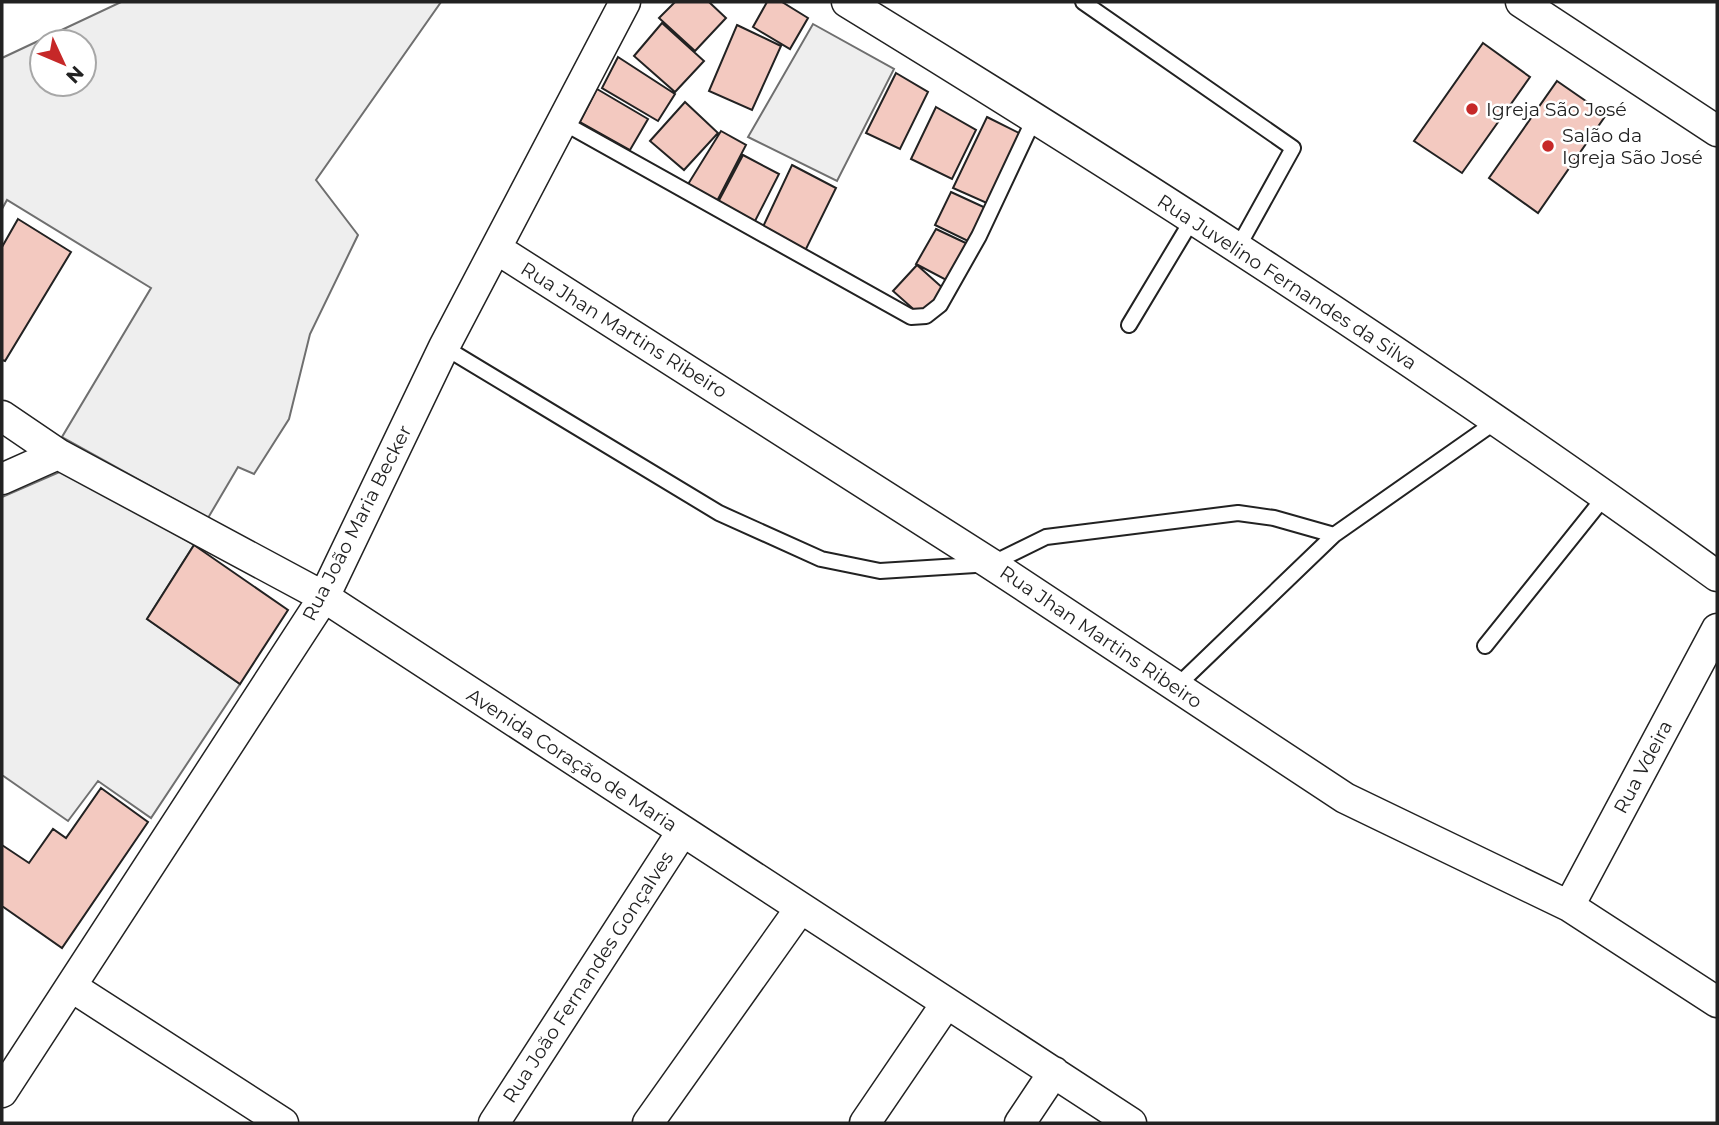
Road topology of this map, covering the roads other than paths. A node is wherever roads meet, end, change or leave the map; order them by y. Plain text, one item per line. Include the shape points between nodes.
1 (625, 2) edge
2 (847, 2) edge
3 (1083, 2) edge
4 (1521, 2) edge
5 (1035, 117) junction
6 (562, 122) junction
7 (1717, 131) edge
8 (1192, 220) junction
9 (497, 249) junction
10 (1237, 249) junction
11 (1129, 325) dead end
12 (444, 347) junction
13 (2, 416) edge
14 (1498, 420) junction
15 (58, 454) junction
16 (2, 480) edge
17 (1606, 495) junction
18 (1334, 536) junction
19 (991, 564) junction
20 (1717, 576) edge
21 (324, 597) junction
22 (1717, 629) edge
23 (1485, 646) dead end
24 (1176, 687) junction
25 (682, 832) junction
26 (1569, 906) junction
27 (800, 909) junction
28 (72, 987) junction
29 (1717, 1002) edge
30 (946, 1004) junction
31 (1054, 1072) junction
32 (2, 1092) edge
33 (283, 1123) edge
34 (494, 1123) edge
35 (648, 1123) edge
36 (865, 1123) edge
37 (1020, 1123) edge
38 (1131, 1123) edge

1 - 6 street, Rua João Maria Becker
2 - 5 street, Rua Juvelino Fernandes da Silva
3 - 10 lane via 1293,148
4 - 7 street
5 - 6 lane via 979,236 940,305 926,316 911,317
5 - 8 street, Rua Juvelino Fernandes da Silva
6 - 9 street, Rua João Maria Becker
8 - 10 street, Rua Juvelino Fernandes da Silva
8 - 11 lane
9 - 12 street, Rua João Maria Becker
9 - 19 street, Rua Jhan Martins Ribeiro
10 - 14 street, Rua Juvelino Fernandes da Silva
12 - 19 lane via 719,513 821,559 880,571
12 - 21 street, Rua João Maria Becker
13 - 15 street, Avenida Coração de Maria
14 - 17 street, Rua Juvelino Fernandes da Silva
14 - 18 lane
15 - 16 street
15 - 21 street, Avenida Coração de Maria
17 - 20 street, Rua Juvelino Fernandes da Silva
17 - 23 lane
18 - 19 lane via 1274,518 1238,513 1046,537
18 - 24 lane
19 - 24 street, Rua Jhan Martins Ribeiro
21 - 25 street, Avenida Coração de Maria
21 - 28 street, Rua João Maria Becker
22 - 26 street, Rua Vdeira
24 - 26 street, Rua Jhan Martins Ribeiro via 1345,798
25 - 27 street, Avenida Coração de Maria
25 - 34 street, Rua João Fernandes Gonçalves
26 - 29 street, Rua Jhan Martins Ribeiro
27 - 30 street, Avenida Coração de Maria
27 - 35 street
28 - 32 street, Rua João Maria Becker
28 - 33 street
30 - 31 street, Avenida Coração de Maria
30 - 36 street
31 - 37 street
31 - 38 street, Avenida Coração de Maria

